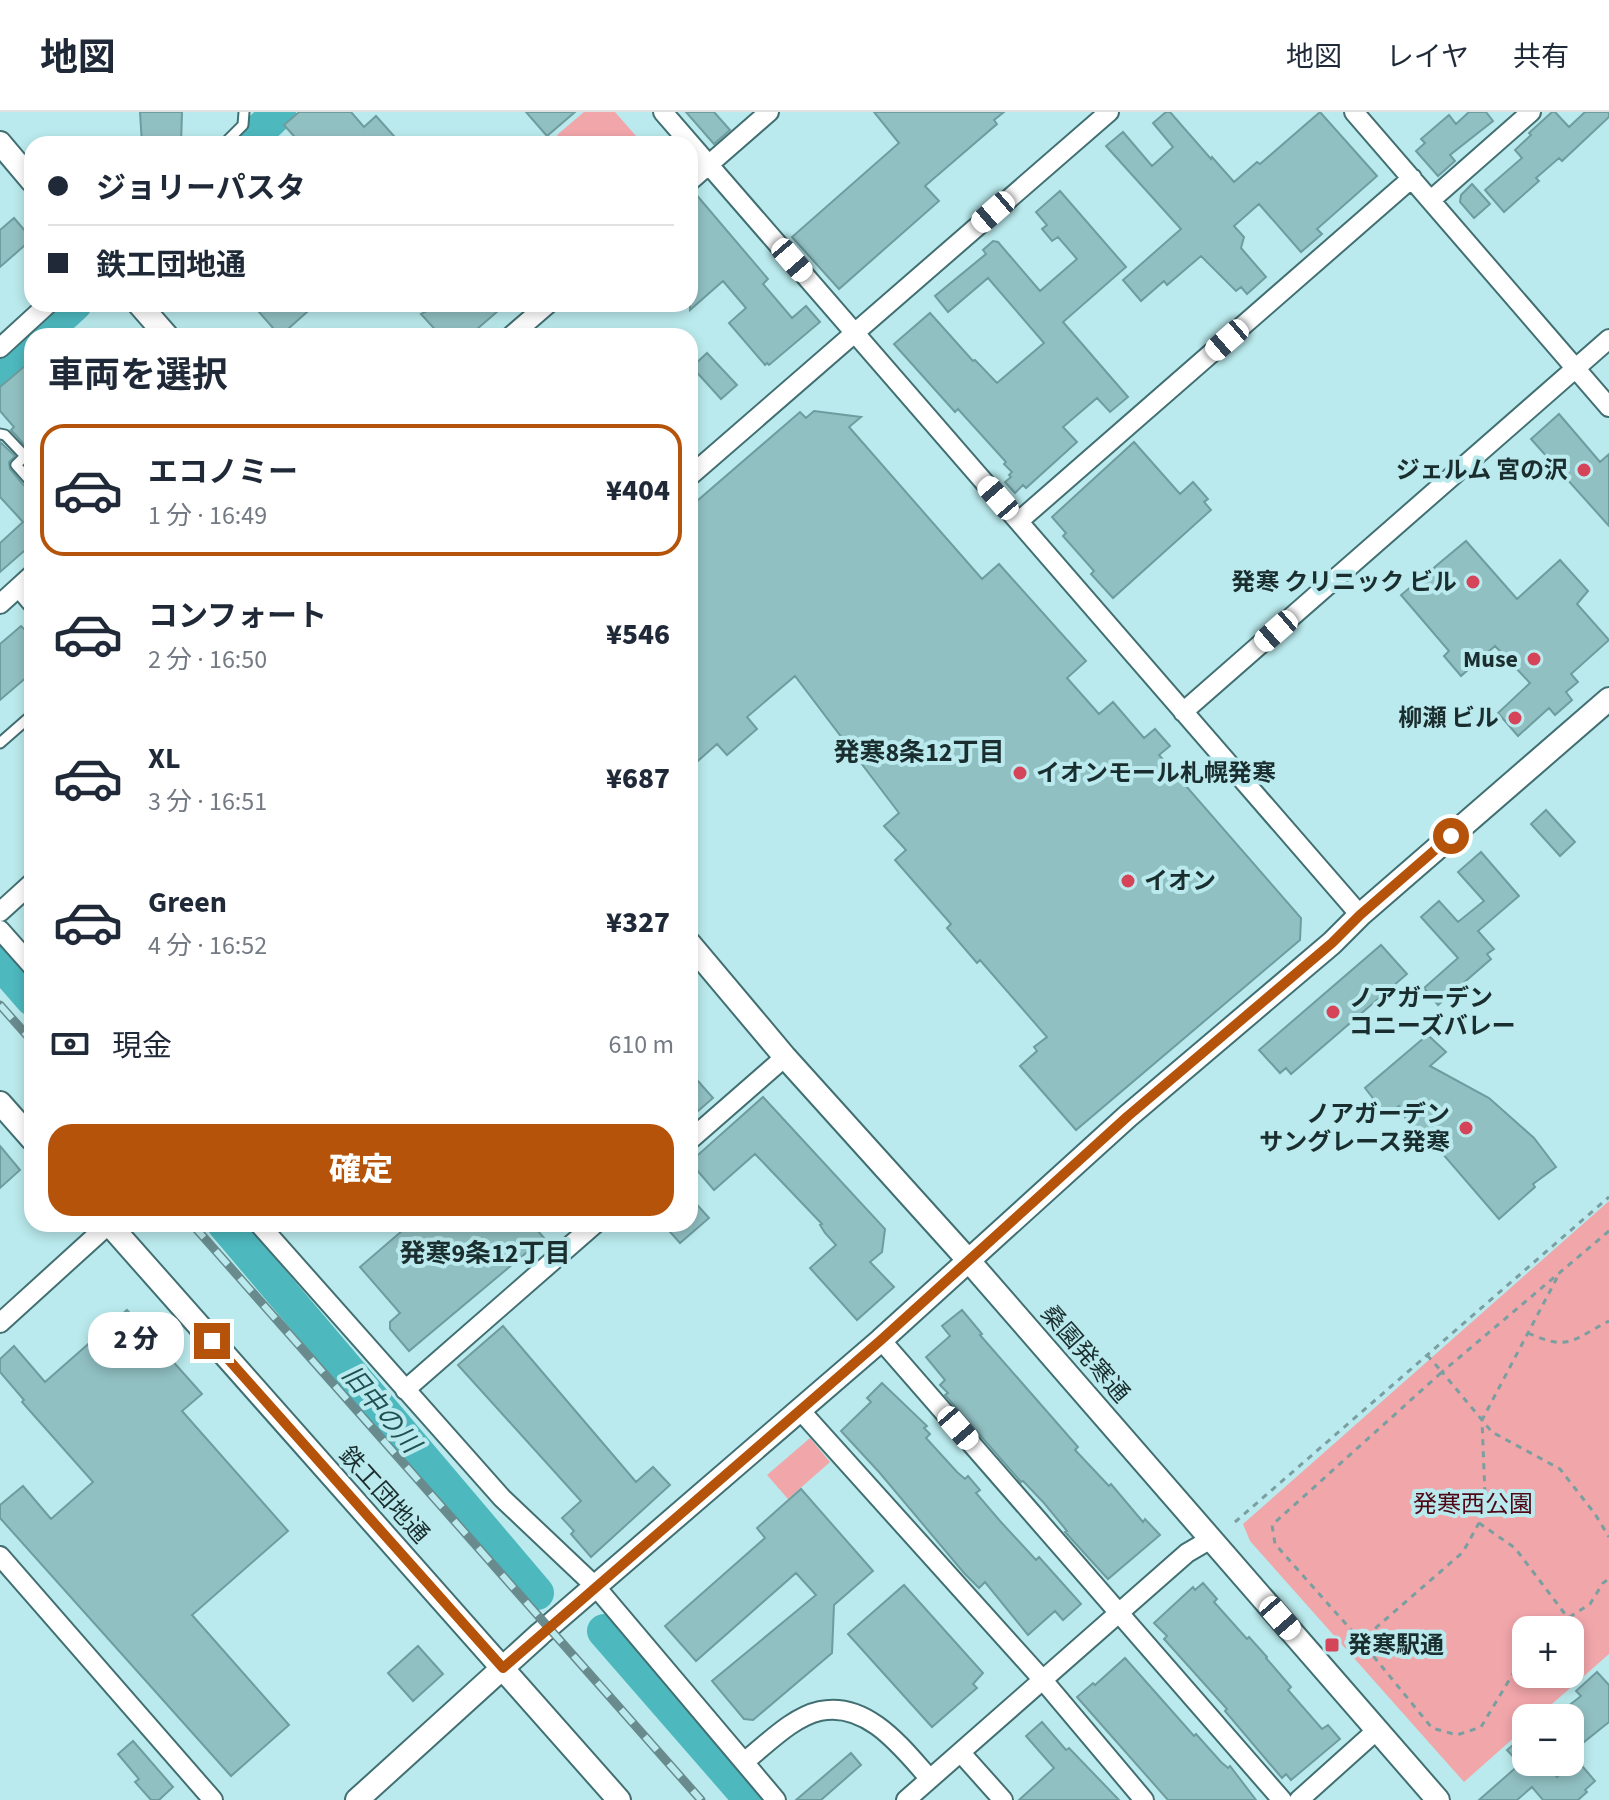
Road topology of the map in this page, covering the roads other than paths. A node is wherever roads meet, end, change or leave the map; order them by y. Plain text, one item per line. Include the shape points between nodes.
1 (244, 112) edge
2 (663, 112) edge
3 (769, 112) edge
4 (1109, 112) edge
5 (1531, 112) edge
6 (1358, 113) edge
7 (232, 136) edge
8 (684, 136) edge
9 (0, 143) edge
10 (698, 152) edge
11 (709, 165) junction
12 (24, 172) edge
13 (698, 174) edge
14 (1412, 178) junction
15 (1431, 200) junction
16 (39, 312) edge
17 (146, 312) edge
18 (539, 312) edge
19 (160, 328) edge
20 (520, 328) edge
21 (855, 332) junction
22 (1609, 339) edge
23 (0, 348) edge
24 (1577, 368) junction
25 (1609, 407) edge
26 (0, 434) edge
27 (24, 455) edge
28 (24, 457) edge
29 (698, 469) edge
30 (24, 474) edge
31 (1019, 521) junction
32 (24, 582) edge
33 (4, 599) edge
34 (24, 607) edge
35 (1609, 699) edge
36 (1183, 712) junction
37 (24, 722) edge
38 (0, 743) edge
39 (24, 890) edge
40 (0, 912) edge
41 (1360, 915) junction
42 (0, 930) edge
43 (698, 954) edge
44 (24, 957) edge
45 (785, 1057) junction
46 (0, 1103) edge
47 (24, 1130) edge
48 (698, 1133) edge
49 (100, 1232) edge
50 (116, 1232) edge
51 (266, 1232) edge
52 (586, 1232) edge
53 (969, 1261) junction
54 (0, 1323) edge
55 (881, 1340) junction
56 (405, 1390) junction
57 (799, 1409) junction
58 (1211, 1539) junction
59 (0, 1556) edge
60 (596, 1587) junction
61 (1119, 1612) junction
62 (503, 1668) junction
63 (1042, 1679) junction
64 (1377, 1730) junction
65 (961, 1753) junction
66 (744, 1762) junction
67 (930, 1779) junction
68 (213, 1800) edge
69 (357, 1800) edge
70 (619, 1800) edge
71 (776, 1800) edge
72 (906, 1800) edge
73 (1003, 1800) edge
74 (1144, 1800) edge
75 (1282, 1800) edge
76 (1299, 1800) edge
77 (1438, 1800) edge

1 - 7 lane via 243,125
2 - 8 street
3 - 11 street
4 - 21 street
5 - 15 street
6 - 14 street
9 - 12 street
10 - 11 street
11 - 13 street
11 - 21 street
14 - 15 street
14 - 31 street
15 - 24 street
16 - 23 street
17 - 19 street
18 - 20 street
21 - 29 street
21 - 31 street
22 - 24 street
24 - 25 street
24 - 36 street
26 - 27 lane
28 - 30 lane via 16,465
31 - 36 street
32 - 33 street
33 - 34 lane
35 - 41 street
36 - 41 street
37 - 38 lane
39 - 40 street
41 - 53 street
42 - 44 street
43 - 45 street, 桑園発寒通
45 - 48 street
45 - 53 street, 桑園発寒通
46 - 47 street
49 - 54 street
50 - 62 street, 鉄工団地通
51 - 56 street
52 - 56 street
53 - 55 street
53 - 58 street, 桑園発寒通
55 - 57 street
55 - 61 street
56 - 60 street via 502,1498
57 - 60 street
57 - 63 street
58 - 61 street
58 - 64 street, 桑園発寒通
59 - 68 street
60 - 62 street
60 - 66 street
61 - 63 street
61 - 75 street
62 - 69 street
62 - 70 street, 鉄工団地通
63 - 65 street
63 - 74 street
64 - 76 street
64 - 77 street, 桑園発寒通
65 - 67 street
65 - 73 street
66 - 67 street via 797,1722 821,1711 849,1712 889,1733
66 - 71 street
67 - 72 street

